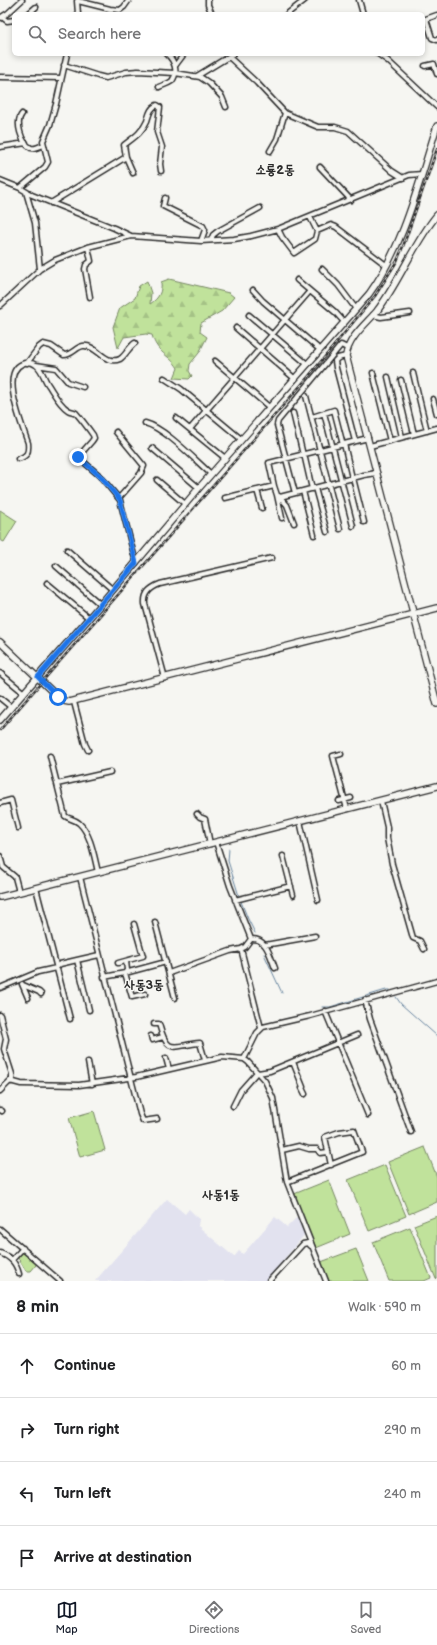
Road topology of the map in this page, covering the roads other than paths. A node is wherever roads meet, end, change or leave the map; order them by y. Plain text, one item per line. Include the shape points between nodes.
1 (22, 0) edge
2 (129, 0) edge
3 (208, 0) edge
4 (305, 0) edge
5 (359, 0) edge
6 (77, 1) edge
7 (36, 7) dead end
8 (30, 12) edge
9 (78, 12) edge
10 (211, 12) edge
11 (290, 12) edge
12 (362, 12) edge
13 (437, 15) edge
14 (1, 18) edge
15 (12, 20) edge
16 (425, 20) edge
17 (437, 40) edge
18 (66, 56) edge
19 (169, 56) edge
20 (183, 56) edge
21 (229, 56) edge
22 (232, 56) edge
23 (381, 56) edge
24 (64, 65) junction
25 (176, 66) junction
26 (425, 66) dead end
27 (175, 73) junction
28 (437, 74) edge
29 (197, 76) junction
30 (0, 77) edge
31 (61, 78) junction
32 (159, 86) dead end
33 (226, 107) dead end
34 (437, 107) edge
35 (285, 113) junction
36 (22, 114) dead end
37 (437, 126) edge
38 (26, 143) junction
39 (43, 145) junction
40 (0, 147) edge
41 (270, 152) dead end
42 (126, 157) junction
43 (320, 167) dead end
44 (161, 171) dead end
45 (132, 173) dead end
46 (422, 174) junction
47 (403, 178) junction
48 (0, 180) edge
49 (20, 188) junction
50 (26, 192) junction
51 (165, 198) dead end
52 (351, 200) junction
53 (51, 203) junction
54 (260, 208) dead end
55 (437, 215) edge
56 (310, 217) junction
57 (278, 229) junction
58 (317, 231) junction
59 (131, 236) junction
60 (211, 240) junction
61 (201, 241) junction
62 (88, 247) junction
63 (386, 265) junction
64 (40, 269) junction
65 (322, 269) dead end
66 (297, 280) dead end
67 (253, 290) dead end
68 (310, 291) junction
69 (90, 297) dead end
70 (0, 306) edge
71 (356, 309) junction
72 (402, 309) dead end
73 (410, 313) dead end
74 (402, 314) junction
75 (249, 315) dead end
76 (373, 315) junction
77 (285, 320) junction
78 (344, 322) junction
79 (236, 328) dead end
80 (272, 334) junction
81 (135, 343) dead end
82 (347, 348) junction
83 (260, 349) junction
84 (319, 350) junction
85 (346, 356) junction
86 (214, 361) dead end
87 (28, 363) junction
88 (307, 364) junction
89 (36, 365) junction
90 (374, 373) dead end
91 (413, 373) dead end
92 (388, 376) dead end
93 (164, 378) dead end
94 (235, 378) junction
95 (294, 378) junction
96 (401, 380) dead end
97 (83, 387) dead end
98 (306, 396) dead end
99 (433, 399) dead end
100 (269, 407) junction
101 (206, 411) junction
102 (293, 413) dead end
103 (324, 413) junction
104 (437, 414) edge
105 (312, 417) junction
106 (176, 418) dead end
107 (145, 423) dead end
108 (437, 428) edge
109 (190, 429) junction
110 (427, 431) junction
111 (116, 432) dead end
112 (414, 434) junction
113 (402, 437) junction
114 (368, 438) junction
115 (241, 440) junction
116 (390, 441) junction
117 (355, 442) junction
118 (343, 445) junction
119 (370, 446) junction
120 (333, 447) junction
121 (152, 448) dead end
122 (320, 450) junction
123 (304, 454) junction
124 (224, 458) junction
125 (18, 459) dead end
126 (286, 459) junction
127 (377, 473) junction
128 (211, 474) junction
129 (353, 478) junction
130 (157, 480) dead end
131 (341, 481) junction
132 (329, 484) junction
133 (274, 486) junction
134 (199, 488) junction
135 (314, 488) junction
136 (257, 490) junction
137 (303, 491) junction
138 (295, 493) junction
139 (278, 496) junction
140 (119, 498) junction
141 (225, 498) dead end
142 (185, 504) junction
143 (262, 508) dead end
144 (282, 518) dead end
145 (364, 522) dead end
146 (294, 523) dead end
147 (352, 526) dead end
148 (340, 529) dead end
149 (327, 532) dead end
150 (314, 535) dead end
151 (66, 550) dead end
152 (272, 558) dead end
153 (136, 563) junction
154 (56, 566) dead end
155 (47, 583) dead end
156 (113, 590) junction
157 (101, 605) junction
158 (437, 608) edge
159 (414, 614) junction
160 (90, 618) junction
161 (0, 642) edge
162 (0, 673) edge
163 (38, 677) junction
164 (165, 678) junction
165 (24, 693) junction
166 (0, 698) edge
167 (74, 702) junction
168 (437, 704) edge
169 (11, 707) junction
170 (0, 720) edge
171 (88, 750) dead end
172 (341, 754) dead end
173 (50, 756) dead end
174 (110, 772) dead end
175 (57, 784) junction
176 (437, 786) edge
177 (350, 798) dead end
178 (345, 800) junction
179 (381, 800) junction
180 (339, 801) dead end
181 (0, 803) edge
182 (347, 809) junction
183 (197, 814) dead end
184 (300, 821) junction
185 (18, 828) dead end
186 (213, 843) junction
187 (0, 856) edge
188 (283, 856) dead end
189 (98, 872) junction
190 (80, 877) junction
191 (291, 886) junction
192 (36, 888) junction
193 (19, 892) junction
194 (293, 896) dead end
195 (0, 897) edge
196 (238, 899) junction
197 (318, 900) dead end
198 (155, 922) dead end
199 (134, 924) dead end
200 (315, 936) dead end
201 (251, 939) junction
202 (265, 945) junction
203 (241, 949) junction
204 (424, 949) dead end
205 (99, 955) junction
206 (77, 960) junction
207 (126, 961) junction
208 (166, 962) junction
209 (118, 963) dead end
210 (56, 968) junction
211 (275, 968) dead end
212 (125, 973) junction
213 (169, 973) junction
214 (104, 977) junction
215 (20, 980) junction
216 (437, 980) edge
217 (23, 985) junction
218 (0, 988) edge
219 (41, 994) dead end
220 (145, 994) dead end
221 (28, 998) dead end
222 (175, 998) dead end
223 (364, 1000) junction
224 (89, 1010) dead end
225 (325, 1011) junction
226 (0, 1015) edge
227 (70, 1019) dead end
228 (154, 1024) dead end
229 (261, 1028) junction
230 (357, 1035) dead end
231 (151, 1036) dead end
232 (162, 1037) junction
233 (338, 1043) junction
234 (166, 1058) dead end
235 (244, 1059) junction
236 (205, 1060) junction
237 (88, 1062) dead end
238 (294, 1062) junction
239 (169, 1069) junction
240 (257, 1073) junction
241 (131, 1078) junction
242 (10, 1081) junction
243 (92, 1084) junction
244 (0, 1091) edge
245 (304, 1094) dead end
246 (233, 1106) dead end
247 (368, 1115) dead end
248 (157, 1119) dead end
249 (411, 1132) dead end
250 (282, 1150) junction
251 (328, 1152) junction
252 (331, 1165) junction
253 (287, 1182) junction
254 (0, 1228) edge
255 (311, 1247) junction
256 (23, 1248) junction
257 (0, 1254) edge
258 (12, 1260) junction
259 (19, 1274) dead end
260 (60, 1281) edge
261 (269, 1281) edge
262 (326, 1281) edge

1 - 14 street
2 - 6 street via 120,10 110,10
3 - 10 street
4 - 11 street
5 - 12 street
6 - 9 street
7 - 8 street
13 - 16 street
14 - 15 street
16 - 17 street via 432,38
18 - 24 street
19 - 25 street
20 - 25 street
21 - 29 street
22 - 35 street
23 - 34 street
24 - 27 street via 106,78 138,71
24 - 31 street
25 - 27 street
26 - 28 street via 434,64
27 - 29 street
27 - 32 street via 173,80
29 - 33 street via 209,83 222,97
30 - 31 street
31 - 39 street
35 - 41 street
35 - 47 street via 318,128 335,127 348,131
36 - 38 street via 18,126
37 - 46 street
38 - 39 street via 30,148
38 - 40 street
39 - 49 street via 48,159 45,167
42 - 44 street via 124,145 140,132 153,107 159,105 157,132 162,148
42 - 45 street
42 - 53 street
43 - 52 street
46 - 47 street
46 - 63 street via 406,223
47 - 52 street
48 - 49 street
49 - 50 street
50 - 53 street
50 - 64 street via 35,223
51 - 61 street via 165,208 203,226 205,230
52 - 56 street
53 - 59 street
54 - 60 street via 218,231
55 - 76 street via 426,228 384,302
56 - 57 street
56 - 58 street
57 - 58 street via 294,253 315,239
57 - 60 street via 234,239
58 - 63 street via 331,226 336,227
59 - 61 street
59 - 62 street
60 - 61 street
62 - 64 street
62 - 69 street via 91,261 85,269
63 - 71 street via 378,282
64 - 70 street
65 - 71 street
66 - 68 street
67 - 77 street
68 - 77 street
68 - 78 street
71 - 78 street
72 - 74 street
73 - 74 street
74 - 76 street via 381,317
75 - 80 street
76 - 82 street
77 - 80 street
77 - 84 street
78 - 84 street
79 - 83 street
80 - 83 street
80 - 88 street
81 - 87 street via 120,358 114,360 107,359 89,346 79,347 68,355 43,344
82 - 85 street
82 - 126 street via 341,346 278,421
83 - 94 street
83 - 95 street
84 - 88 street
85 - 114 street
85 - 117 street via 335,360
86 - 94 street
87 - 89 street
87 - 125 street via 15,367 8,382 28,443 29,451 26,456
88 - 95 street
89 - 97 street via 56,368 68,382
89 - 140 street via 60,402 67,410 74,412 93,435 92,441 78,457 100,476
90 - 116 street
91 - 110 street
92 - 113 street
93 - 101 street
94 - 100 street
94 - 101 street
95 - 100 street
96 - 112 street
98 - 105 street
99 - 104 street
100 - 115 street
101 - 109 street
101 - 115 street
102 - 123 street
103 - 105 street
103 - 118 street via 334,410
103 - 120 street
105 - 122 street
106 - 109 street
107 - 128 street via 152,425
108 - 110 street
109 - 124 street
110 - 112 street
111 - 140 street via 144,466
112 - 113 street
113 - 116 street
114 - 117 street
114 - 119 street
115 - 124 street
116 - 119 street
117 - 118 street
118 - 120 street
118 - 129 street
119 - 127 street
120 - 122 street
120 - 131 street
121 - 134 street
122 - 123 street
122 - 132 street
123 - 126 street
123 - 135 street
124 - 128 street
126 - 133 street via 269,463
126 - 138 street
127 - 129 street
127 - 159 street
128 - 134 street
129 - 131 street
129 - 145 street
130 - 142 street
131 - 132 street
131 - 147 street
132 - 135 street
132 - 148 street
133 - 136 street
133 - 139 street
134 - 142 street
135 - 137 street
135 - 149 street
136 - 141 street
136 - 143 street
137 - 138 street
137 - 150 street
138 - 139 street
139 - 144 street
139 - 146 street via 287,505
140 - 153 street
142 - 153 street
151 - 156 street
152 - 164 street via 160,584 150,589 145,604
153 - 156 street
154 - 157 street
155 - 160 street
156 - 157 street
157 - 160 street
158 - 159 street
159 - 164 street
159 - 168 street
160 - 163 street
161 - 163 street
162 - 165 street
163 - 165 street
163 - 167 street via 62,700
164 - 167 street
165 - 169 street
166 - 169 street
167 - 171 street
169 - 170 street
172 - 178 street via 333,755
173 - 175 street
174 - 175 street
175 - 189 street via 65,816 74,819 83,827
176 - 179 street
177 - 178 street
178 - 180 street
178 - 182 street
179 - 182 street
179 - 204 street via 392,864 413,938 420,941
181 - 185 street via 11,800
182 - 184 street
183 - 186 street via 205,819
184 - 186 street
184 - 197 street
186 - 189 street
186 - 196 street
187 - 193 street via 3,867 15,877
188 - 191 street
189 - 190 street
190 - 192 street
190 - 205 street
191 - 194 street
191 - 196 street
192 - 193 street
192 - 210 street
193 - 195 street
196 - 201 street
198 - 208 street
199 - 207 street via 143,955
200 - 202 street
201 - 202 street
201 - 203 street
202 - 211 street
203 - 213 street
203 - 229 street
205 - 206 street
205 - 214 street
206 - 210 street via 60,964
206 - 224 street
207 - 209 street
207 - 212 street via 128,970
208 - 212 street
208 - 213 street
210 - 215 street
210 - 227 street
212 - 214 street
212 - 220 street via 132,997
213 - 222 street
214 - 241 street
215 - 217 street
215 - 218 street
216 - 223 street
217 - 219 street
217 - 221 street
223 - 225 street
223 - 249 street
225 - 229 street
225 - 233 street
226 - 242 street via 6,1039 4,1049 12,1074
228 - 232 street via 158,1024
229 - 235 street
230 - 233 street
231 - 232 street via 152,1040
232 - 236 street via 173,1047 178,1048 200,1043
233 - 238 street
233 - 247 street
234 - 239 street
235 - 236 street via 222,1057
235 - 240 street
236 - 239 street
237 - 243 street
238 - 240 street
238 - 245 street
239 - 241 street
240 - 246 street via 241,1090
240 - 250 street via 269,1088 273,1098
241 - 243 street
241 - 248 street via 142,1119
242 - 243 street via 21,1084
242 - 244 street
250 - 251 street via 299,1146 317,1149 320,1153
250 - 253 street
251 - 252 street
251 - 252 street via 325,1137 354,1130 362,1152
252 - 253 street
253 - 255 street
254 - 256 street
255 - 261 street via 308,1243 303,1244
255 - 262 street
256 - 258 street
256 - 260 street
257 - 258 street
258 - 259 street

